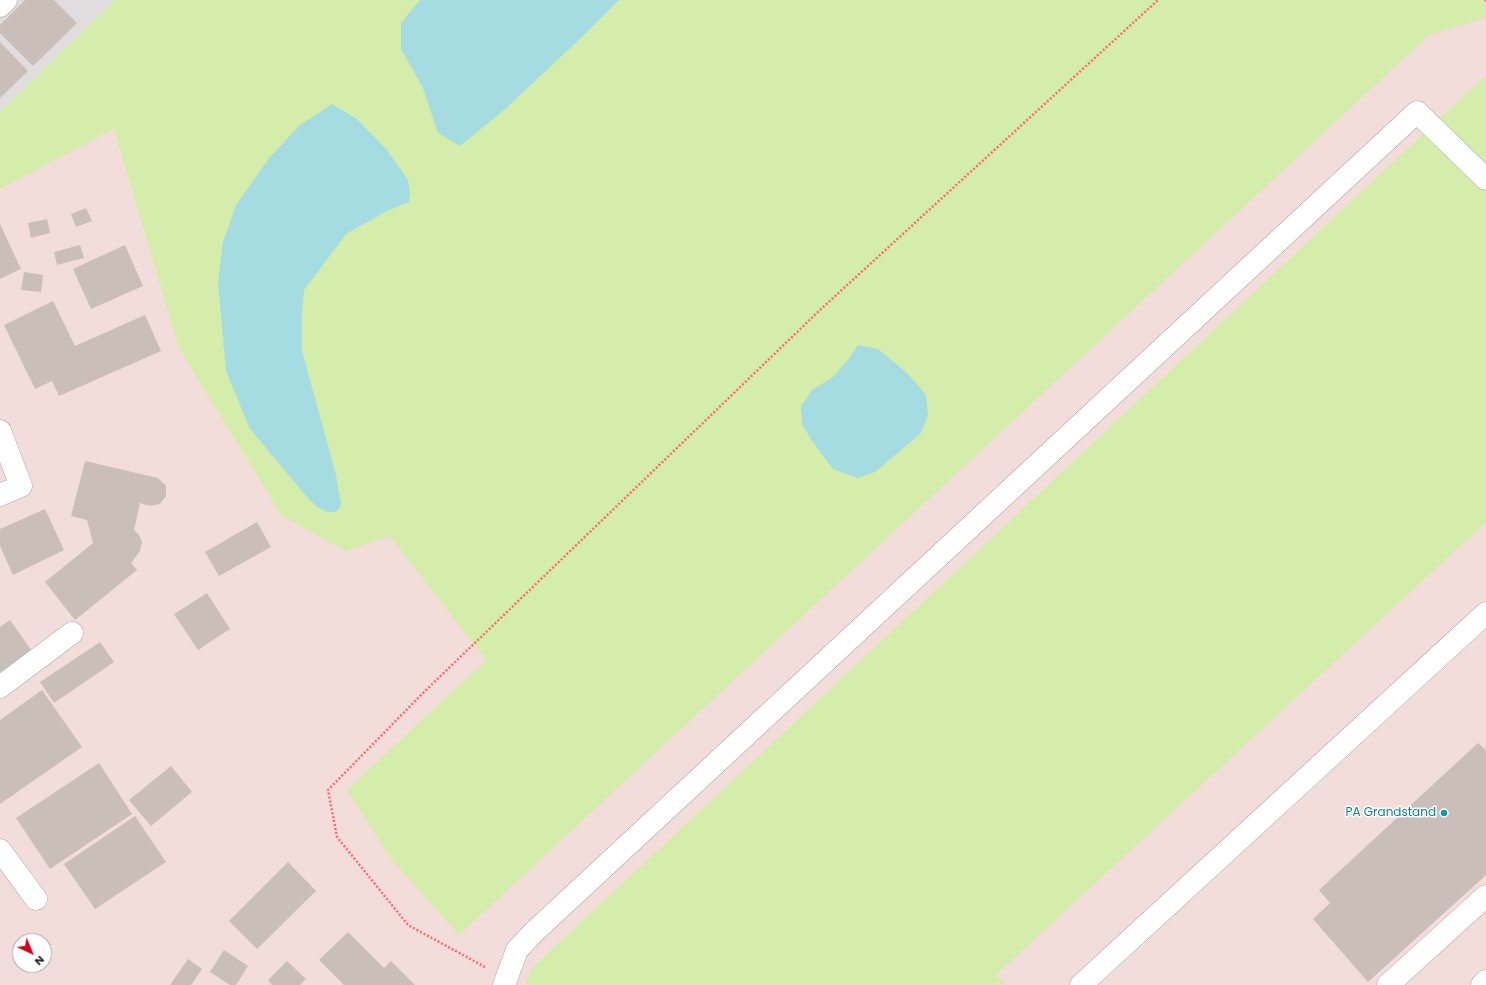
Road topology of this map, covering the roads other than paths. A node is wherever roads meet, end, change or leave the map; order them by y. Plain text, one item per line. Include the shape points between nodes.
1 (6, 0) edge
2 (0, 6) edge
3 (1486, 179) edge
4 (0, 431) edge
5 (0, 495) edge
6 (1486, 613) edge
7 (72, 633) dead end
8 (0, 687) edge
9 (0, 850) edge
10 (1486, 896) edge
11 (36, 899) dead end
12 (1486, 981) edge
13 (505, 982) edge
14 (1081, 985) edge
15 (1388, 985) edge
16 (1482, 985) edge

1 - 2 street
3 - 13 street via 1417,112 534,932 517,950
4 - 5 street via 22,486
6 - 14 street
7 - 8 street
9 - 11 street
10 - 15 street
12 - 16 street

